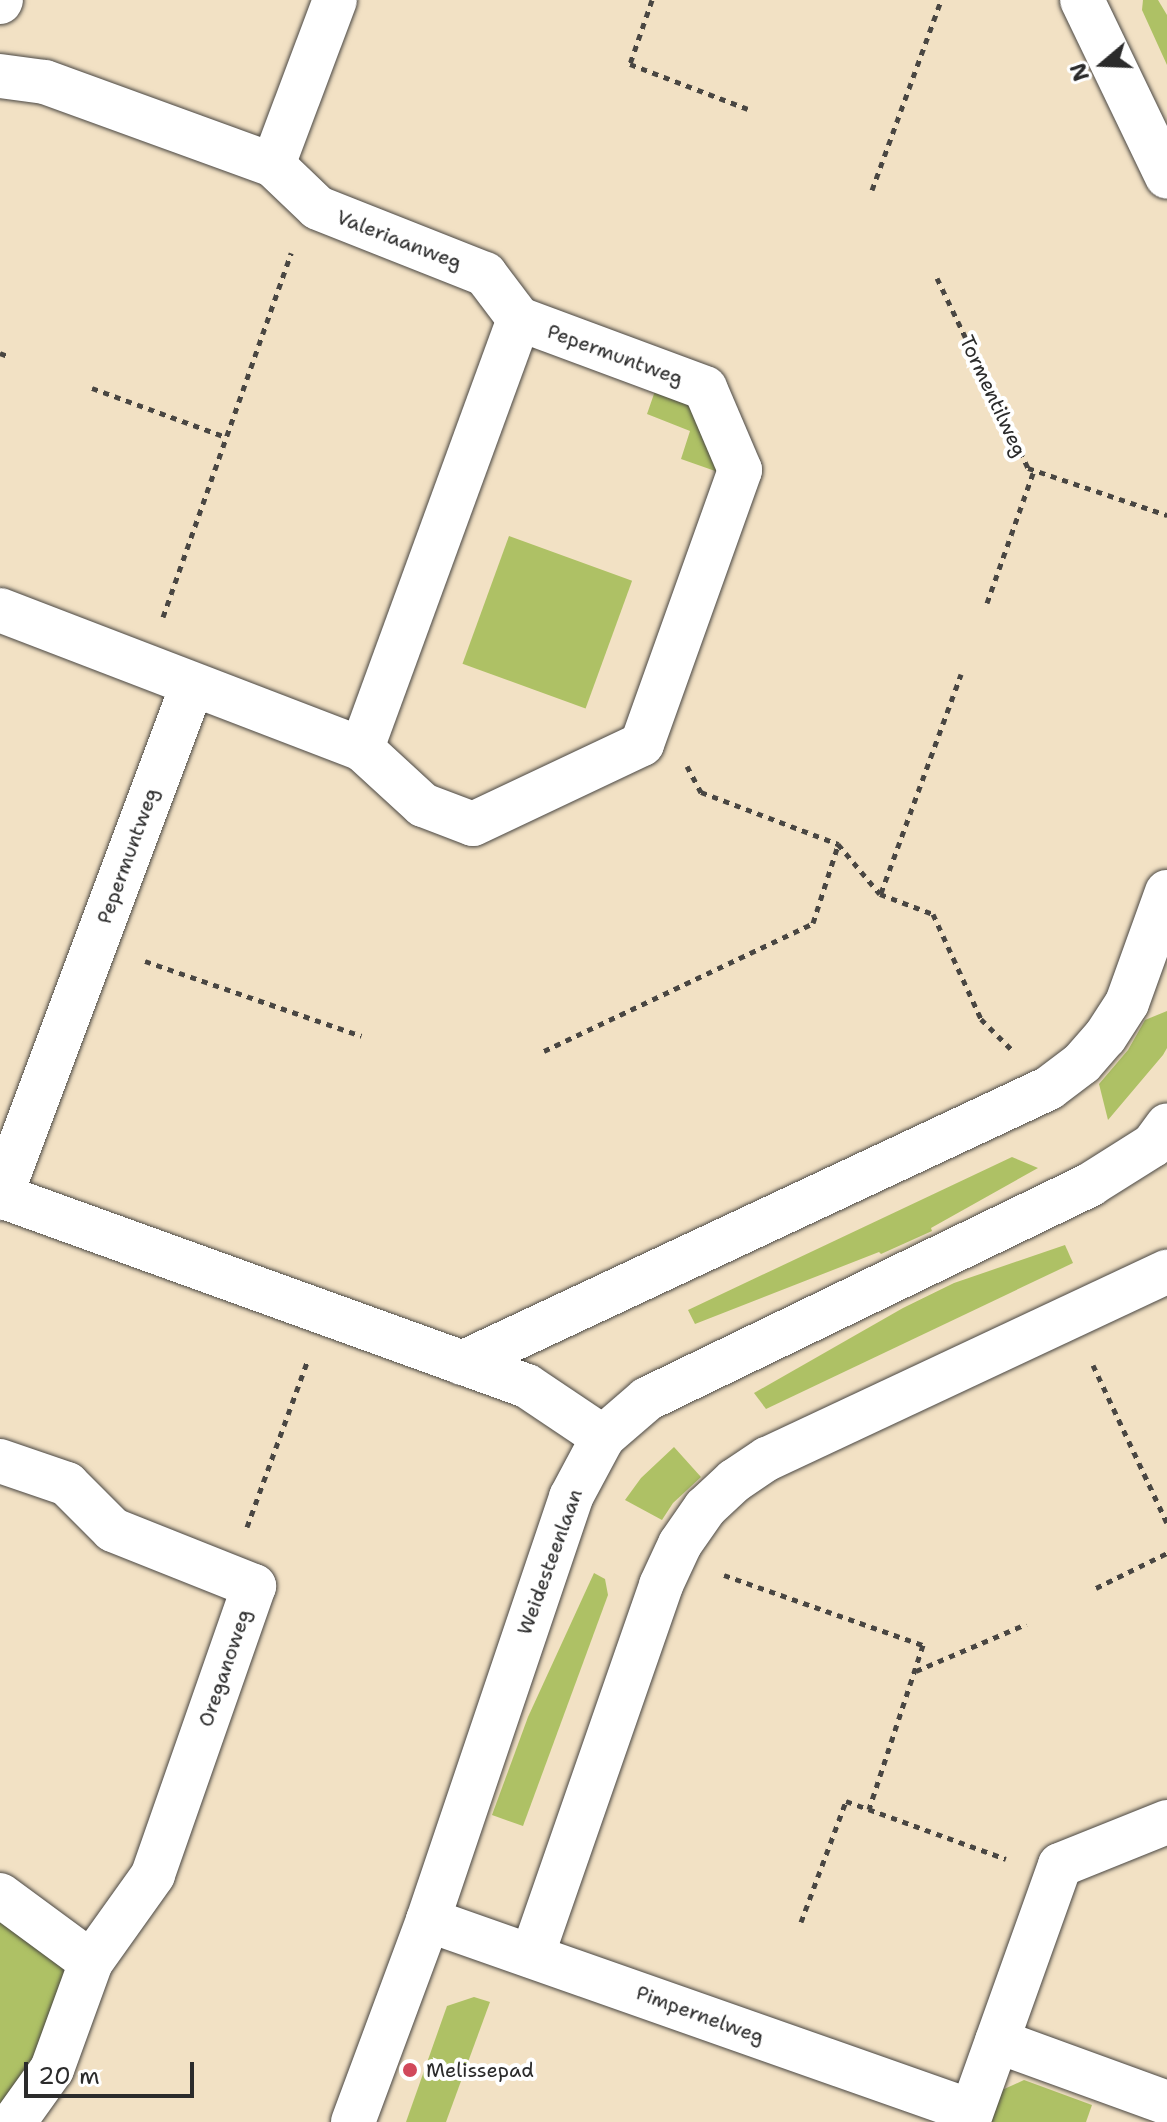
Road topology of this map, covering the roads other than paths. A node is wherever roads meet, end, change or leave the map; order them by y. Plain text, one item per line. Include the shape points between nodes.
1 (335, 0) edge
2 (1082, 0) edge
3 (0, 76) edge
4 (273, 165) junction
5 (1167, 177) edge
6 (519, 319) junction
7 (0, 610) edge
8 (192, 686) junction
9 (362, 749) junction
10 (1167, 892) edge
11 (1162, 1145) edge
12 (0, 1197) edge
13 (1167, 1272) edge
14 (462, 1363) junction
15 (603, 1437) junction
16 (0, 1461) edge
17 (1167, 1822) edge
18 (0, 1895) edge
19 (428, 1920) junction
20 (532, 1956) junction
21 (91, 1962) junction
22 (997, 2041) junction
23 (1167, 2103) edge
24 (970, 2117) edge
25 (14, 2122) edge
26 (353, 2122) edge

1 - 4 street
2 - 5 street
3 - 4 street, Valeriaanweg via 45,82
4 - 6 street, Valeriaanweg via 318,208 485,274
6 - 9 street
6 - 9 street, Pepermuntweg via 705,388 740,470 642,744 473,824 423,805
7 - 8 street
8 - 9 street
8 - 12 street, Pepermuntweg
10 - 14 street via 1127,1003 1082,1063 1049,1088
11 - 15 street, Weidesteenlaan via 647,1399
12 - 14 street, Pepermuntweg
13 - 20 street via 767,1459 705,1508 673,1557
14 - 15 street, Pepermuntweg via 527,1386
15 - 19 street, Weidesteenlaan via 571,1497
16 - 21 street, Oreganoweg via 67,1484 113,1530 254,1586 153,1875
17 - 22 street, Pimpernelweg via 1060,1865
18 - 21 street
19 - 20 street, Pimpernelweg
19 - 26 street, Weidesteenlaan
20 - 24 street, Pimpernelweg
21 - 25 street, Oreganoweg via 52,2069
22 - 23 street
22 - 24 street, Pimpernelweg

